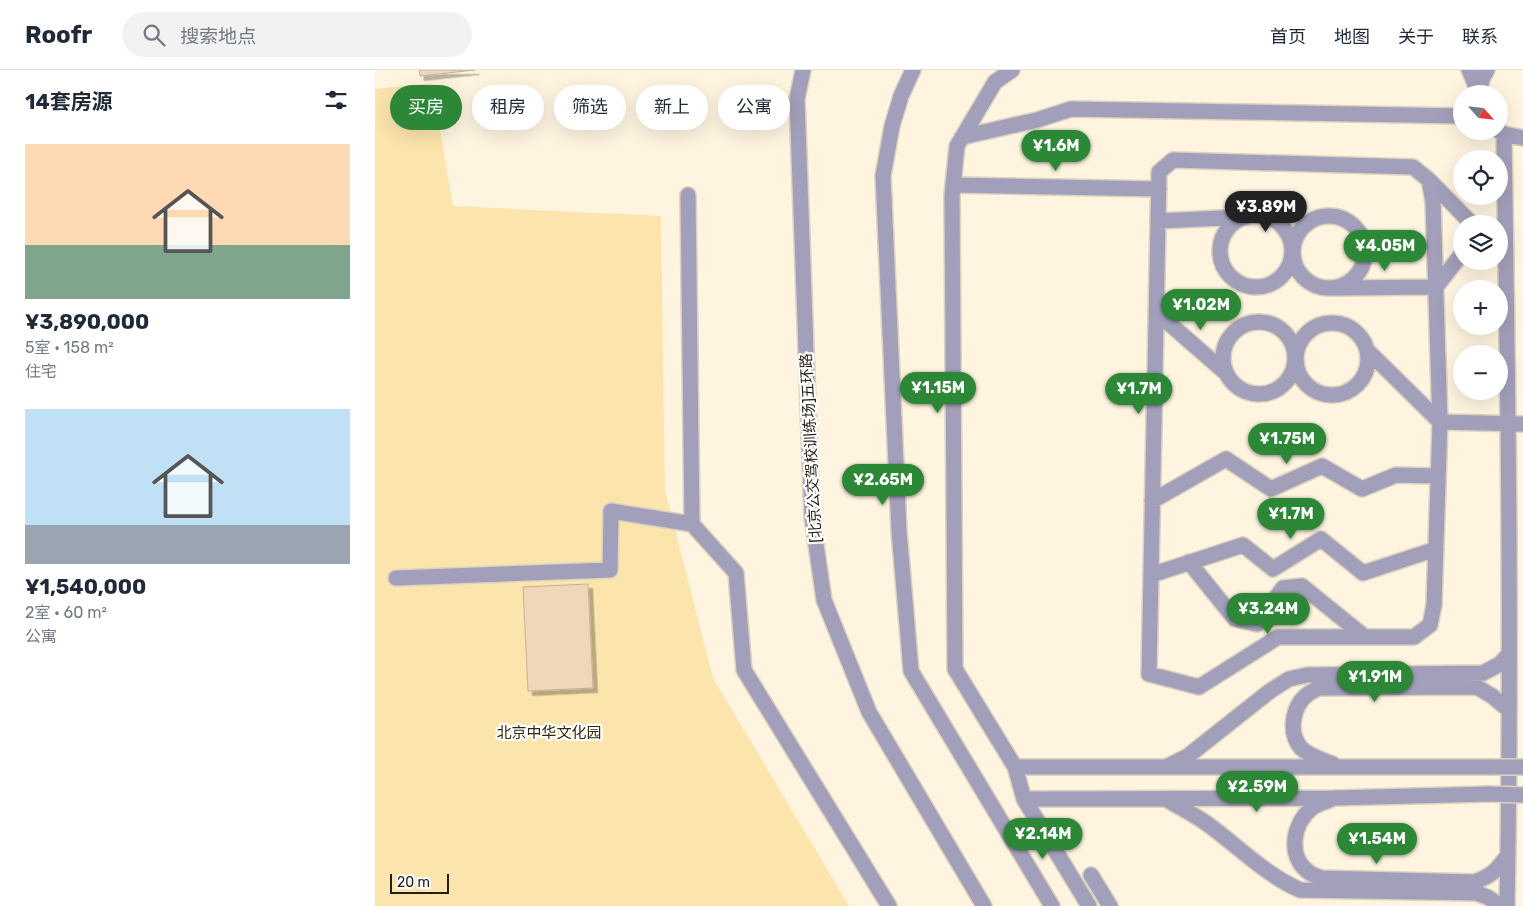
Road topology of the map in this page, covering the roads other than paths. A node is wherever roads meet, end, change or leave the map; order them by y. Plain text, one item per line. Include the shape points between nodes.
1 (803, 70) edge
2 (913, 70) edge
3 (1012, 70) edge
4 (1469, 70) edge
5 (1487, 70) edge
6 (1475, 85) edge
7 (1481, 85) edge
8 (1453, 116) edge
9 (1508, 135) edge
10 (962, 137) junction
11 (1523, 138) edge
12 (1501, 140) edge
13 (1429, 180) junction
14 (953, 184) junction
15 (1159, 189) junction
16 (688, 195) dead end
17 (1463, 215) edge
18 (1243, 217) junction
19 (1158, 221) junction
20 (1292, 256) junction
21 (1453, 265) edge
22 (1435, 287) junction
23 (1334, 288) junction
24 (1156, 312) junction
25 (1367, 350) junction
26 (1295, 362) junction
27 (1225, 373) junction
28 (1440, 422) junction
29 (1516, 424) edge
30 (1438, 476) junction
31 (1152, 501) junction
32 (692, 524) junction
33 (1436, 549) junction
34 (1189, 562) junction
35 (1151, 575) junction
36 (396, 578) dead end
37 (1365, 637) junction
38 (1509, 654) junction
39 (1509, 710) junction
40 (1015, 767) junction
41 (1339, 767) junction
42 (1523, 767) edge
43 (1163, 768) junction
44 (1523, 795) edge
45 (1334, 798) junction
46 (1024, 799) junction
47 (1165, 799) junction
48 (1508, 855) junction
49 (1091, 876) dead end
50 (889, 906) edge
51 (984, 906) edge
52 (1052, 906) edge
53 (1089, 906) edge
54 (1110, 906) edge
55 (1498, 906) edge
56 (1507, 906) edge

1 - 51 street, [北京公交驾校训练场]五环路 via 797,100 812,517 823,600 869,712
2 - 52 street via 892,126 883,176 899,531 911,671
3 - 10 street via 995,82
4 - 6 street
5 - 7 street
8 - 10 street via 1071,109
9 - 11 street
10 - 14 street via 957,146
12 - 29 street
13 - 15 street via 1413,167 1173,160 1159,172
13 - 17 street
13 - 22 street via 1433,202
14 - 15 street
14 - 40 street via 955,670
15 - 19 street
16 - 32 street
18 - 19 street
18 - 20 street via 1268,216 1279,222 1292,243
18 - 20 street via 1225,232 1220,255 1229,276 1239,284 1256,288 1273,284 1289,267
19 - 24 street
20 - 23 street via 1295,267 1311,284
20 - 23 street via 1297,233 1305,224 1328,215 1351,222 1364,243 1362,267 1346,284
21 - 22 street
22 - 23 street
22 - 28 street
24 - 27 street
24 - 31 street
25 - 26 street via 1354,329 1331,322 1319,324 1301,339
25 - 26 street via 1365,374 1358,384 1338,395 1314,391 1298,374
25 - 28 street
26 - 27 street via 1285,384 1265,394 1241,390
26 - 27 street via 1295,350 1290,339 1272,324 1260,321 1237,329 1229,338 1224,349
28 - 29 street
28 - 30 street
29 - 38 street
30 - 31 street via 1396,475 1362,489 1322,466 1271,489 1225,460
30 - 33 street
31 - 35 street
32 - 36 street via 611,510 610,570
32 - 50 street via 736,573 744,670
33 - 34 street via 1363,573 1321,539 1273,569 1243,545
33 - 37 street via 1430,625 1413,636
34 - 35 street
34 - 37 street via 1235,619 1257,624 1283,588 1302,586
35 - 37 street via 1149,674 1199,687 1278,637
38 - 39 street
38 - 43 street via 1500,664 1483,673 1307,675 1289,679 1188,756
39 - 41 street via 1477,688 1318,688 1306,695 1298,708 1293,719 1293,734 1301,748
39 - 48 street
40 - 43 street
40 - 46 street
41 - 42 street, bridge
41 - 43 street
44 - 45 street, bridge
45 - 47 street
45 - 48 street via 1312,808 1296,830 1294,846 1300,864 1321,878 1473,882 1497,871
46 - 47 street
46 - 53 street
47 - 55 street via 1206,822 1276,878 1300,890 1476,893 1495,901
48 - 56 street
49 - 54 street

